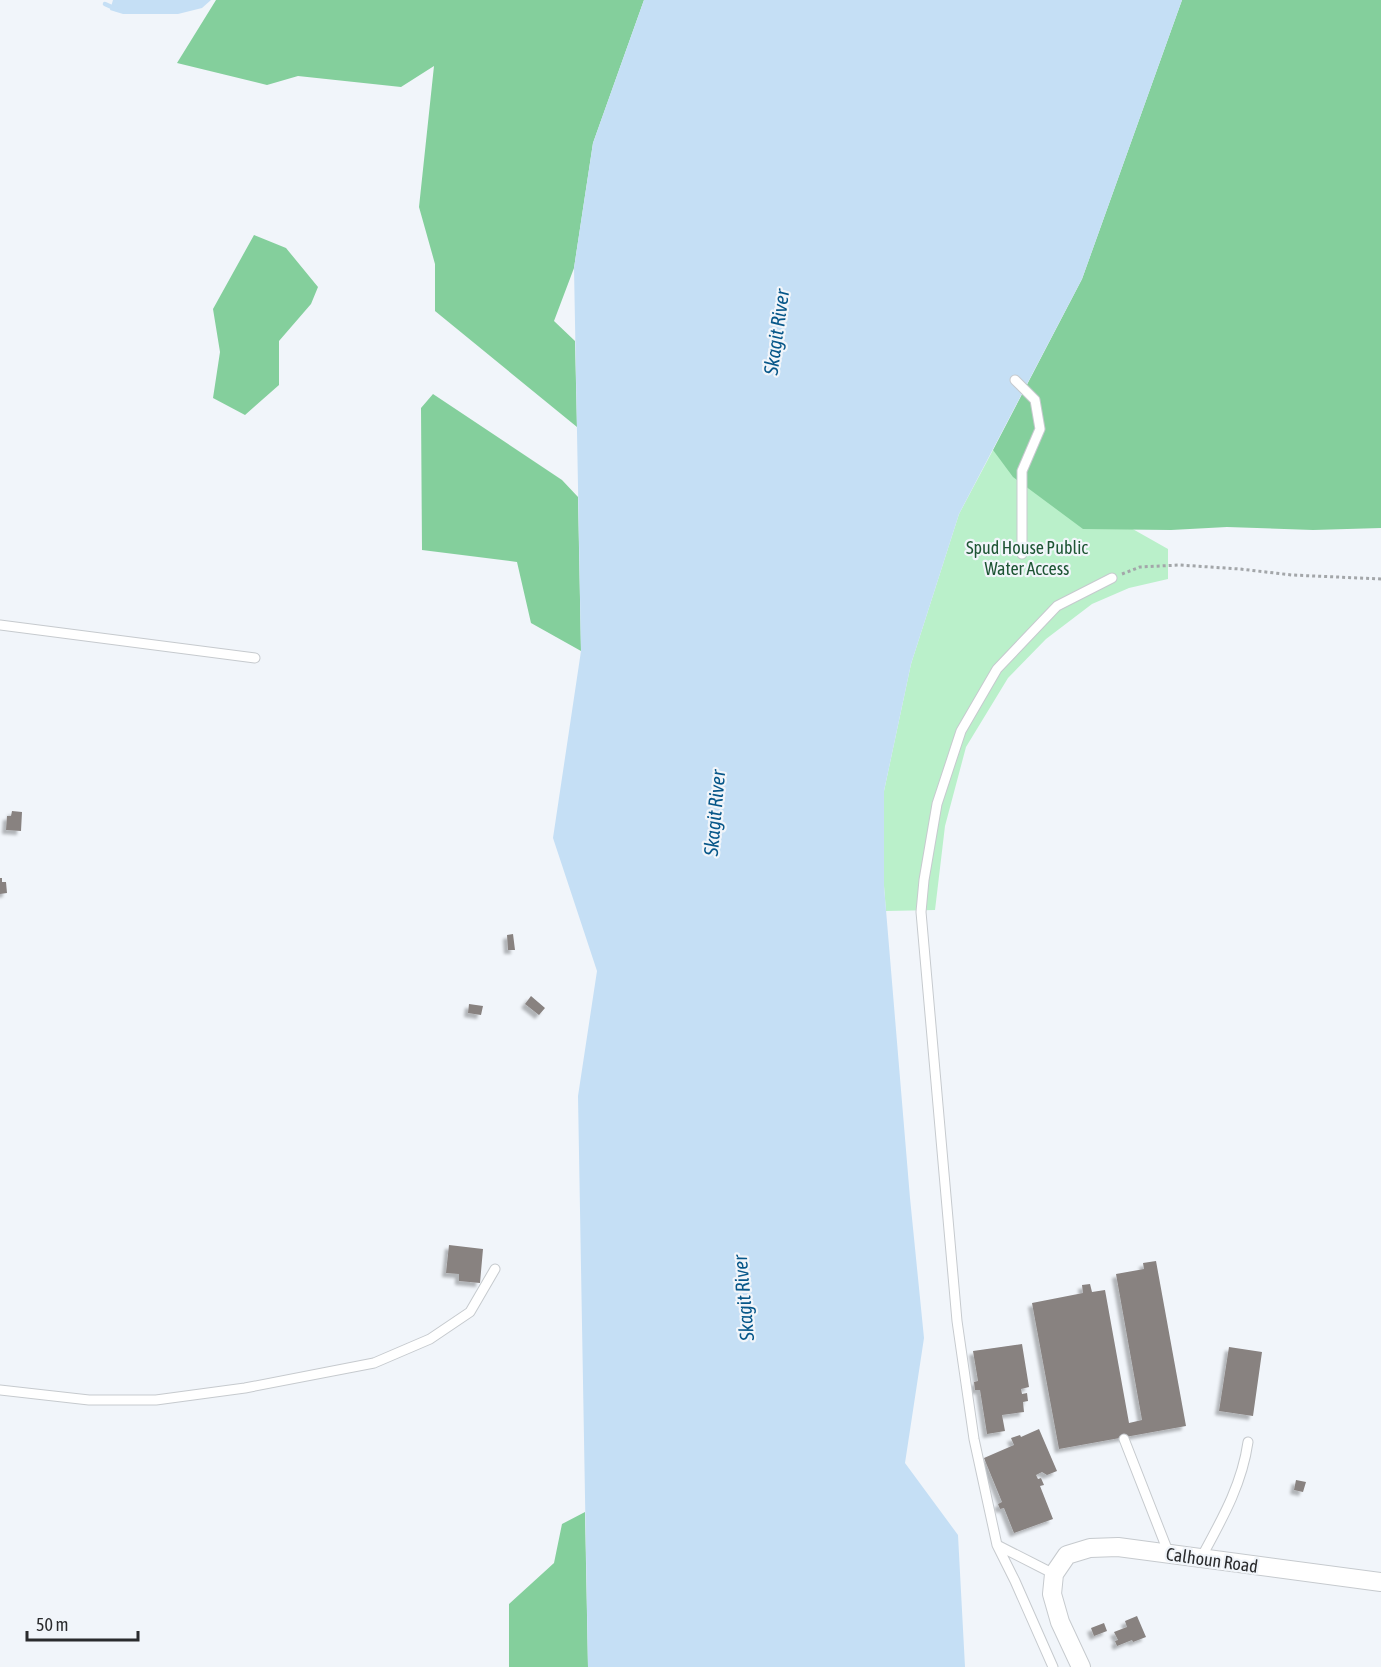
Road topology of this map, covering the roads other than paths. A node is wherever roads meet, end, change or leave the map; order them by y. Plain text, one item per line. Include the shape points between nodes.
1 (1014, 380) dead end
2 (1022, 554) dead end
3 (1112, 578) road end
4 (0, 625) edge
5 (255, 658) dead end
6 (495, 1269) dead end
7 (0, 1390) edge
8 (1124, 1439) dead end
9 (1248, 1442) dead end
10 (997, 1545) junction
11 (1169, 1554) junction
12 (1201, 1558) junction
13 (1054, 1574) junction
14 (1381, 1582) edge
15 (1053, 1667) edge
16 (1081, 1667) edge

1 - 2 lane via 1035,400 1040,429 1022,471
3 - 10 lane via 1057,606 997,669 961,731 937,804 924,880 921,912 957,1321 974,1439
4 - 5 lane
6 - 7 lane via 470,1312 430,1339 374,1363 245,1388 156,1400 89,1400
8 - 11 lane
9 - 12 lane via 1236,1489
10 - 13 lane
10 - 15 lane
11 - 12 street, Calhoun Road
11 - 13 street, Calhoun Road via 1118,1547 1090,1548 1067,1555
12 - 14 street, Calhoun Road
13 - 16 street via 1052,1594 1060,1622

